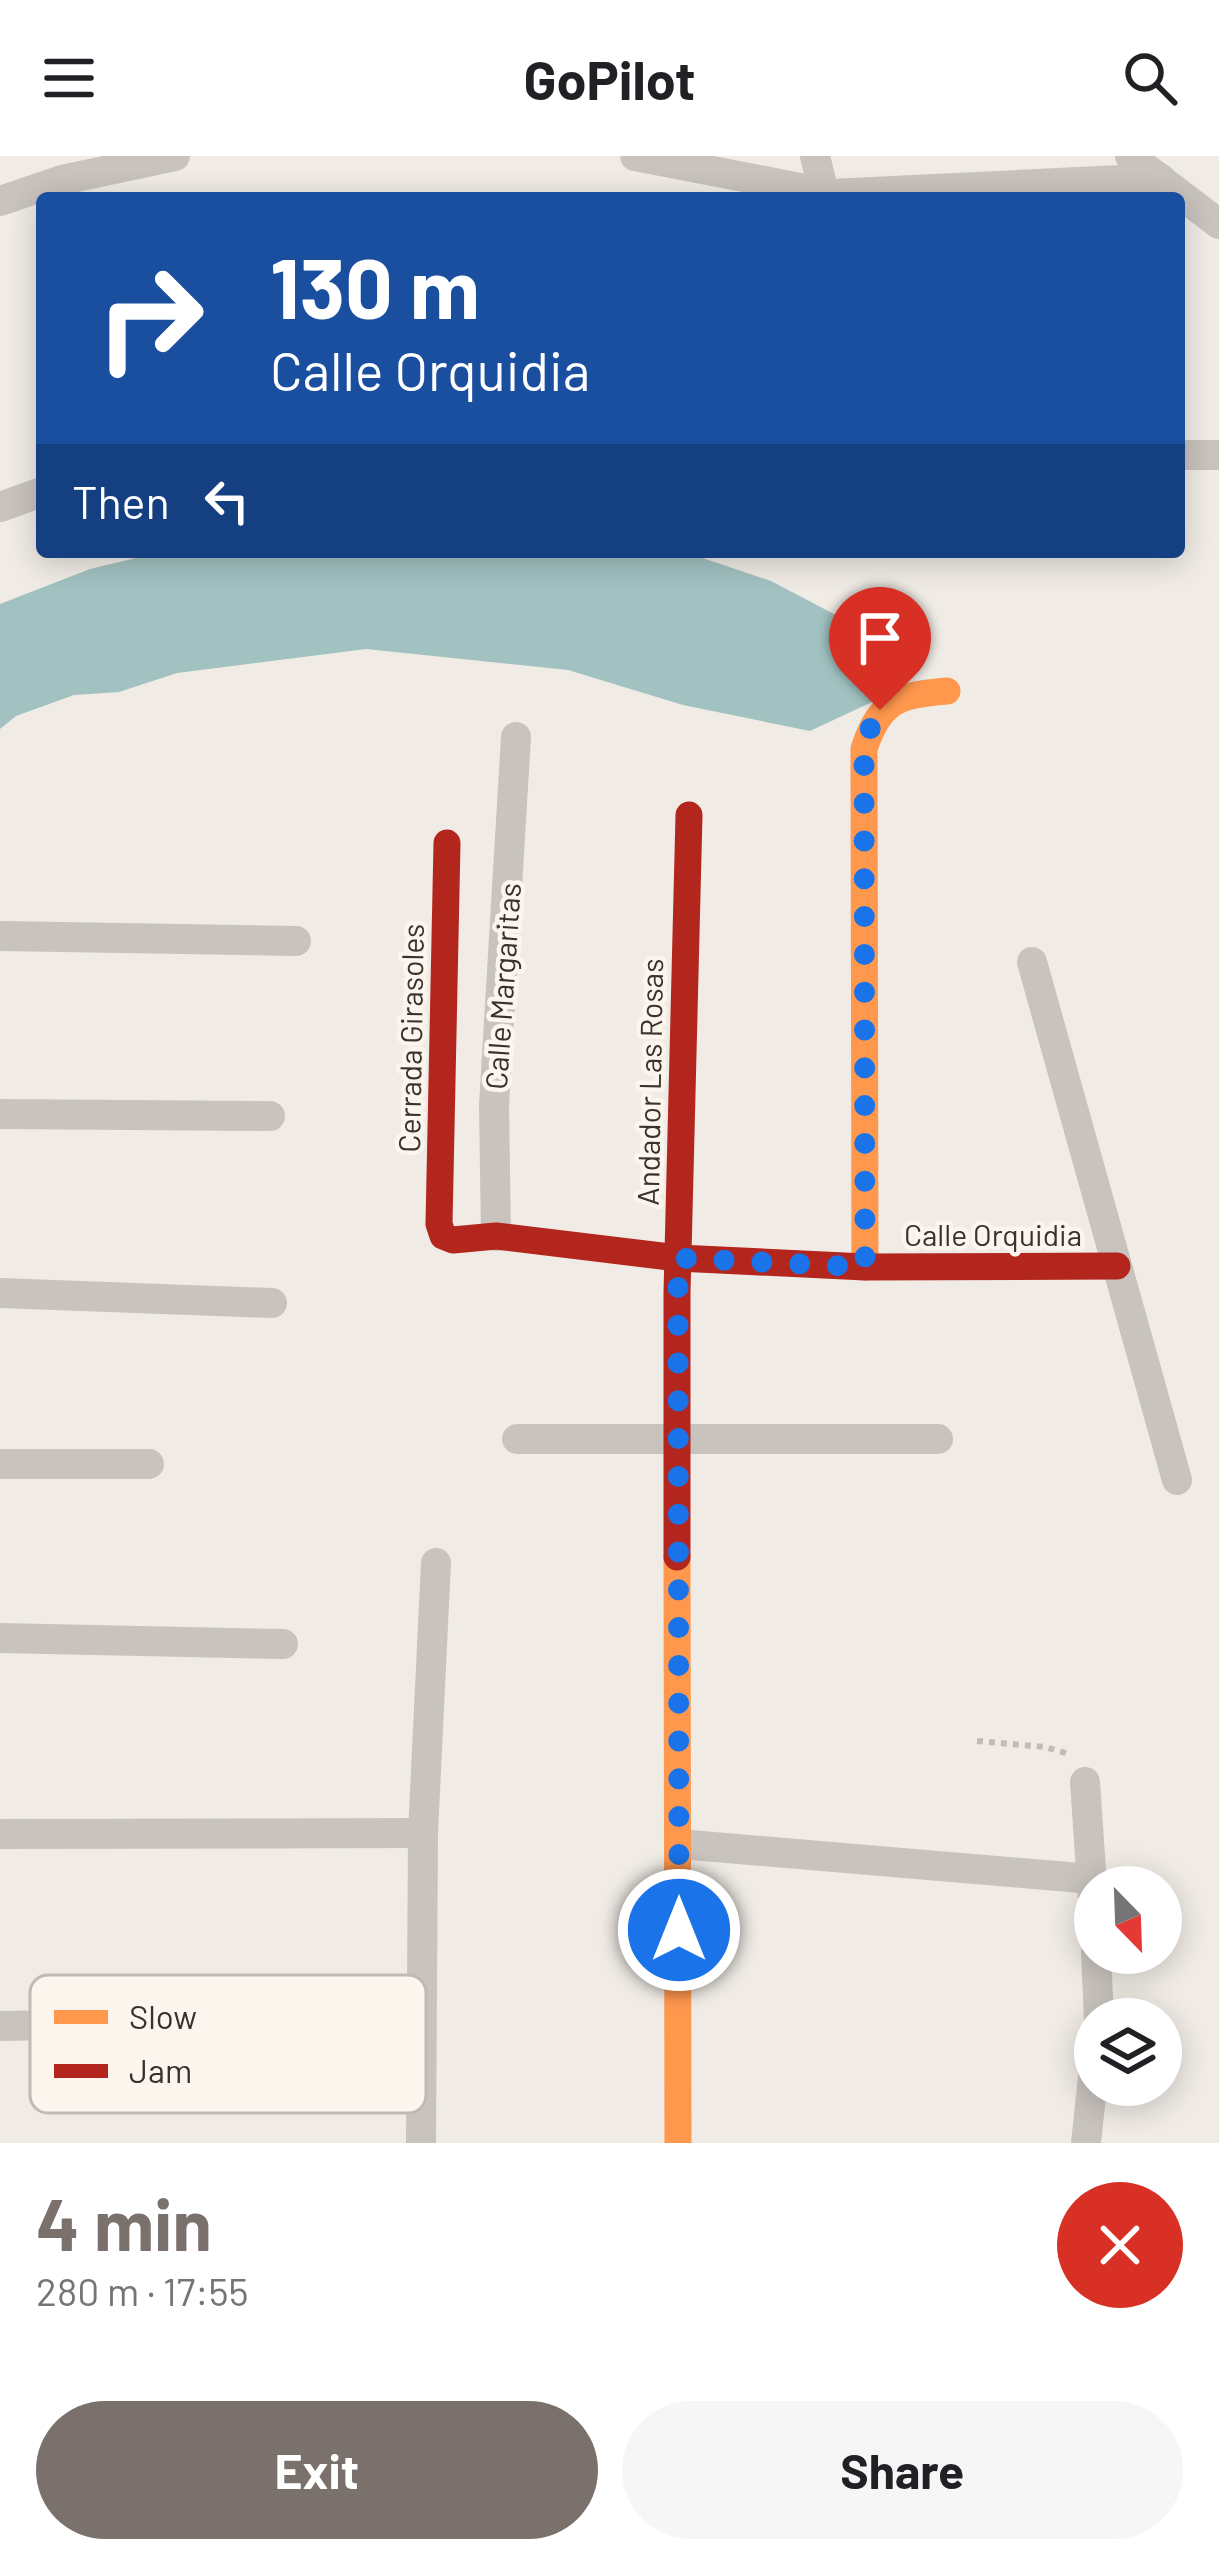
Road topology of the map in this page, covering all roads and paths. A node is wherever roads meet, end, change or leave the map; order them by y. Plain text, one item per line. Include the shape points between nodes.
1 (175, 156) edge
2 (635, 156) edge
3 (815, 156) edge
4 (1130, 156) edge
5 (1160, 178) junction
6 (807, 192) edge
7 (817, 192) edge
8 (921, 192) edge
9 (1178, 192) edge
10 (1185, 197) edge
11 (0, 201) edge
12 (1219, 224) edge
13 (1185, 455) edge
14 (1219, 455) edge
15 (36, 494) edge
16 (0, 507) edge
17 (947, 691) dead end
18 (516, 737) dead end
19 (689, 814) dead end
20 (447, 844) dead end
21 (0, 936) edge
22 (296, 941) dead end
23 (1032, 962) dead end
24 (0, 1114) edge
25 (270, 1116) dead end
26 (440, 1233) joint
27 (496, 1236) junction
28 (678, 1258) junction
29 (865, 1267) junction
30 (1117, 1267) junction
31 (0, 1293) edge
32 (272, 1303) dead end
33 (938, 1438) dead end
34 (517, 1439) dead end
35 (678, 1440) junction
36 (0, 1464) edge
37 (149, 1464) dead end
38 (1177, 1480) dead end
39 (436, 1563) dead end
40 (0, 1638) edge
41 (283, 1644) dead end
42 (977, 1741) dead end
43 (1084, 1782) joint
44 (423, 1833) junction
45 (0, 1834) edge
46 (679, 1844) junction
47 (1091, 1866) edge
48 (1074, 1877) edge
49 (421, 1975) edge
50 (0, 2026) edge
51 (30, 2026) edge
52 (1089, 2106) edge
53 (422, 2113) edge
54 (422, 2143) edge
55 (678, 2143) edge
56 (1085, 2143) edge

1 - 11 street
2 - 6 street
3 - 7 street
4 - 5 street
5 - 8 street
5 - 9 street
10 - 12 street
13 - 14 street
15 - 16 street
17 - 29 street via 895,699 880,710 864,749
18 - 27 street, Calle Margaritas via 494,1105
19 - 28 street, Andador Las Rosas
20 - 26 street, Cerrada Girasoles
21 - 22 street
23 - 30 street
24 - 25 street
26 - 27 street, Calle Orquidia via 453,1240
27 - 28 street, Calle Orquidia
28 - 29 street, Calle Orquidia
28 - 35 street, Andador Las Rosas
29 - 30 street, Calle Orquidia
30 - 38 street
31 - 32 street
33 - 35 street
34 - 35 street
35 - 46 street, Andador Las Rosas
36 - 37 street
39 - 44 street
40 - 41 street
42 - 43 path via 1066,1752
43 - 47 street
44 - 45 street
44 - 49 street
46 - 48 street
46 - 55 street, Andador Las Rosas
50 - 51 street
52 - 56 street
53 - 54 street

